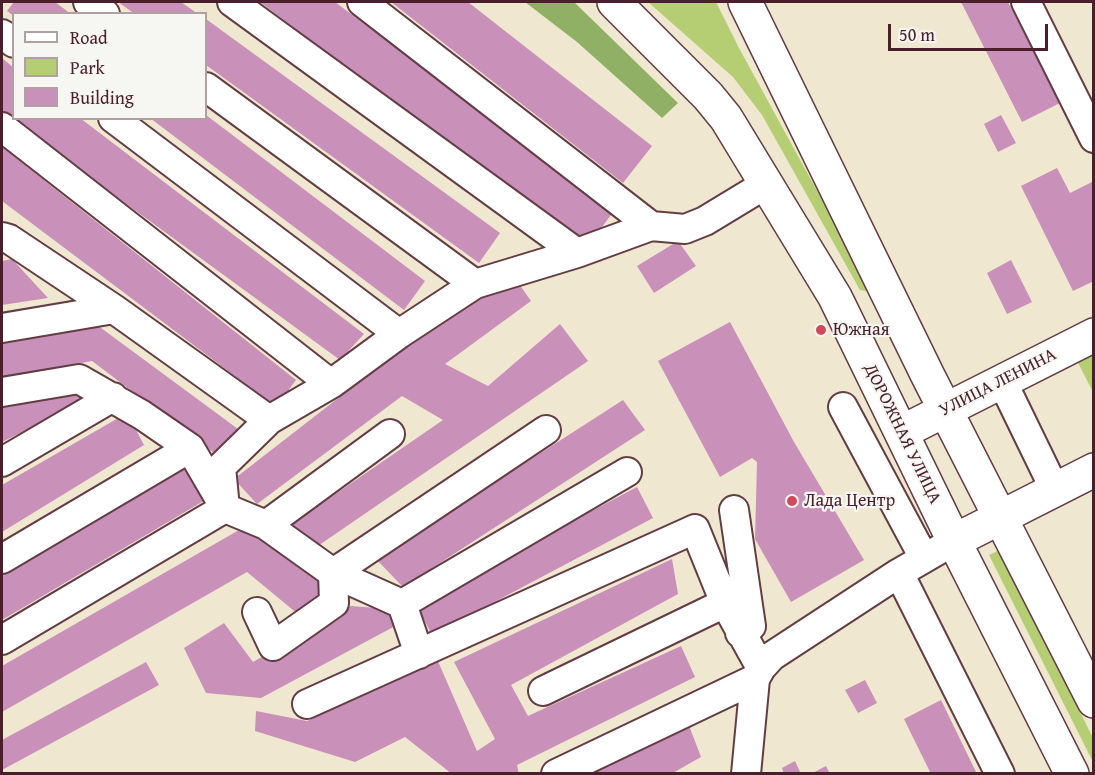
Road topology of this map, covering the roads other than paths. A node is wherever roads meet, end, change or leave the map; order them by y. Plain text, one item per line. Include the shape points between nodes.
1 (88, 2) edge
2 (232, 2) edge
3 (362, 2) edge
4 (614, 2) edge
5 (744, 2) edge
6 (1026, 2) edge
7 (102, 12) edge
8 (207, 88) edge
9 (116, 120) edge
10 (2, 127) edge
11 (1094, 138) edge
12 (766, 184) junction
13 (651, 226) junction
14 (4, 239) edge
15 (577, 253) junction
16 (475, 284) junction
17 (884, 285) junction
18 (835, 297) junction
19 (114, 309) junction
20 (2, 328) edge
21 (399, 334) junction
22 (1094, 335) edge
23 (1002, 381) junction
24 (331, 384) junction
25 (2, 392) edge
26 (112, 397) junction
27 (843, 407) dead end
28 (945, 410) junction
29 (269, 420) junction
30 (546, 430) dead end
31 (902, 432) junction
32 (390, 434) dead end
33 (190, 448) junction
34 (2, 462) edge
35 (1094, 470) edge
36 (627, 472) dead end
37 (1055, 490) junction
38 (225, 508) junction
39 (734, 510) dead end
40 (1001, 517) junction
41 (266, 525) junction
42 (954, 541) junction
43 (924, 558) junction
44 (2, 559) edge
45 (333, 573) junction
46 (899, 573) junction
47 (725, 603) junction
48 (402, 604) junction
49 (257, 612) dead end
50 (740, 633) junction
51 (2, 640) edge
52 (418, 654) junction
53 (758, 673) junction
54 (543, 691) dead end
55 (1094, 701) edge
56 (307, 704) dead end
57 (556, 774) edge
58 (746, 774) edge
59 (1000, 774) edge
60 (1072, 774) edge

1 - 7 street
2 - 15 street
3 - 13 street
4 - 12 main road, ДОРОЖНАЯ УЛИЦА via 708,96
5 - 17 main road
6 - 11 street
8 - 16 street
9 - 21 street
10 - 24 street
12 - 13 street via 685,229
12 - 18 main road, ДОРОЖНАЯ УЛИЦА
13 - 15 street
14 - 19 street
15 - 16 street
16 - 21 street
17 - 18 main road via 879,298 866,311 853,311
17 - 28 main road
18 - 31 main road, ДОРОЖНАЯ УЛИЦА
19 - 20 street
19 - 29 street
21 - 24 street
22 - 23 main road, УЛИЦА ЛЕНИНА
23 - 28 main road, УЛИЦА ЛЕНИНА
23 - 37 street
24 - 29 street
25 - 26 street via 79,379
26 - 33 street
26 - 34 street
27 - 43 street
28 - 31 main road, УЛИЦА ЛЕНИНА
28 - 40 main road
29 - 38 street via 221,467
30 - 45 street
31 - 42 main road, ДОРОЖНАЯ УЛИЦА
32 - 41 street
33 - 38 street
33 - 44 street
35 - 37 main road
36 - 48 street
37 - 40 main road
38 - 41 street
38 - 51 street
39 - 50 street via 751,626
40 - 42 main road
40 - 55 main road
41 - 45 street
42 - 43 street
42 - 60 main road, ДОРОЖНАЯ УЛИЦА
43 - 46 street
45 - 48 street
45 - 49 street via 334,603 273,646
46 - 53 street via 772,656
46 - 59 street
47 - 50 street
47 - 52 street via 694,529
47 - 54 street
48 - 52 street
50 - 53 street
52 - 56 street
53 - 57 street
53 - 58 street

